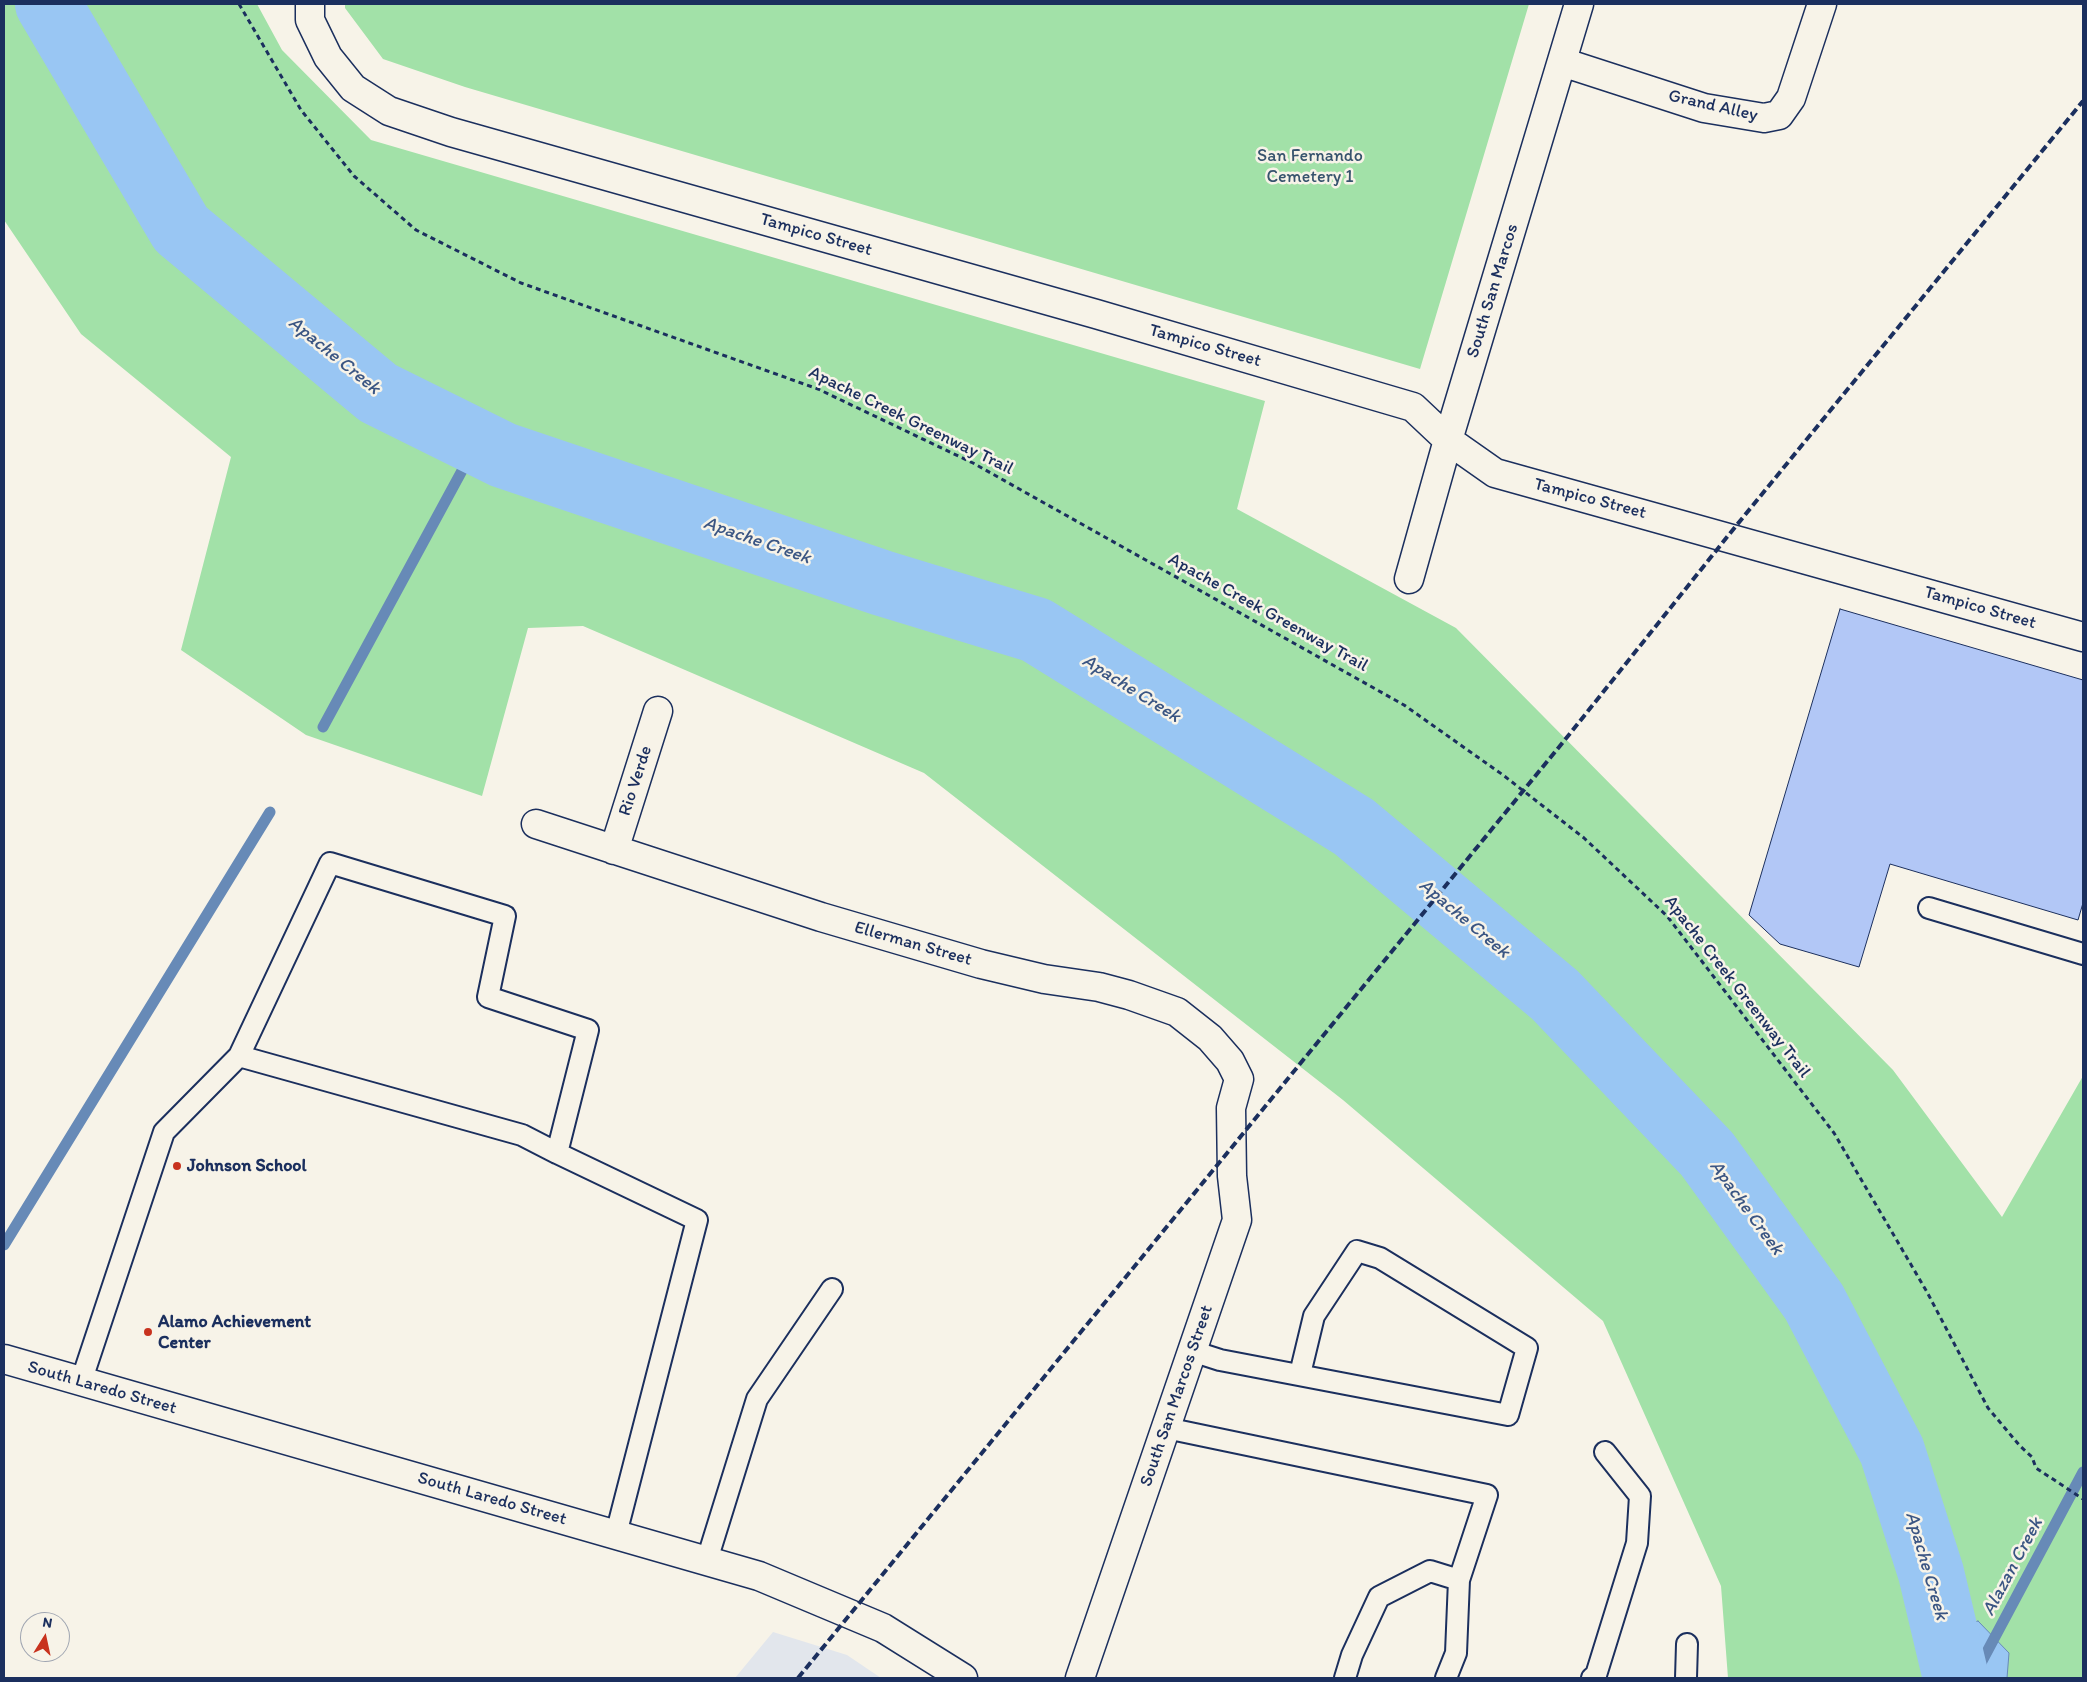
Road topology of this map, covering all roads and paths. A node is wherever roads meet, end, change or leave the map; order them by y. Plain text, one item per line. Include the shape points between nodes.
1 (239, 4) edge
2 (310, 4) edge
3 (1579, 4) edge
4 (1822, 4) edge
5 (1562, 62) junction
6 (1448, 440) junction
7 (1410, 579) dead end
8 (2083, 637) edge
9 (658, 711) dead end
10 (536, 824) dead end
11 (614, 850) junction
12 (1929, 908) dead end
13 (2083, 954) edge
14 (239, 1056) junction
15 (1231, 1108) joint
16 (557, 1153) junction
17 (832, 1289) dead end
18 (1192, 1352) junction
19 (4, 1360) edge
20 (1300, 1374) junction
21 (81, 1382) junction
22 (1166, 1428) junction
23 (1605, 1452) dead end
24 (2083, 1499) edge
25 (616, 1534) junction
26 (707, 1560) junction
27 (1459, 1580) junction
28 (1687, 1644) dead end
29 (963, 1678) edge
30 (1080, 1678) edge
31 (1344, 1678) edge
32 (1446, 1678) edge
33 (1592, 1678) edge
34 (1686, 1678) edge

1 - 24 path, Apache Creek Greenway Trail via 301,110 354,176 416,230 521,283 818,389 973,463 1404,706 1503,775 1584,838 1667,916 1834,1133 1928,1292 1988,1408 2032,1456 2036,1468
2 - 6 street, Tampico Street via 310,20 328,57 353,88 389,111 451,132 1413,407
3 - 5 street, South San Marcos
4 - 5 street, Grand Alley via 1791,98 1779,115 1764,118 1704,108
5 - 6 street, South San Marcos
6 - 7 street, South San Marcos
6 - 8 street, Tampico Street via 1495,473
9 - 11 street, Rio Verde
10 - 11 street, Ellerman Street
11 - 15 street, Ellerman Street via 821,917 981,964 1044,980 1099,987 1177,1012 1210,1038 1230,1061 1239,1079
12 - 13 lane
14 - 16 lane via 522,1135
14 - 16 lane via 330,863 505,916 488,997 588,1030
14 - 21 lane via 164,1132
15 - 18 street, South San Marcos Street via 1232,1176 1237,1220
16 - 25 lane via 697,1220
17 - 26 lane via 757,1399
18 - 20 lane
18 - 22 street, South San Marcos Street
19 - 21 street, South Laredo Street
20 - 20 lane via 1508,1415 1527,1348 1380,1258 1357,1251 1314,1316
21 - 25 street, South Laredo Street
22 - 27 lane via 1487,1495
22 - 30 street, South San Marcos Street
23 - 33 lane via 1640,1496 1640,1506 1637,1543 1596,1674
25 - 26 street, South Laredo Street
26 - 29 street, South Laredo Street via 759,1576 883,1628
27 - 31 lane via 1430,1572 1379,1598
27 - 32 lane via 1456,1653
28 - 34 lane

